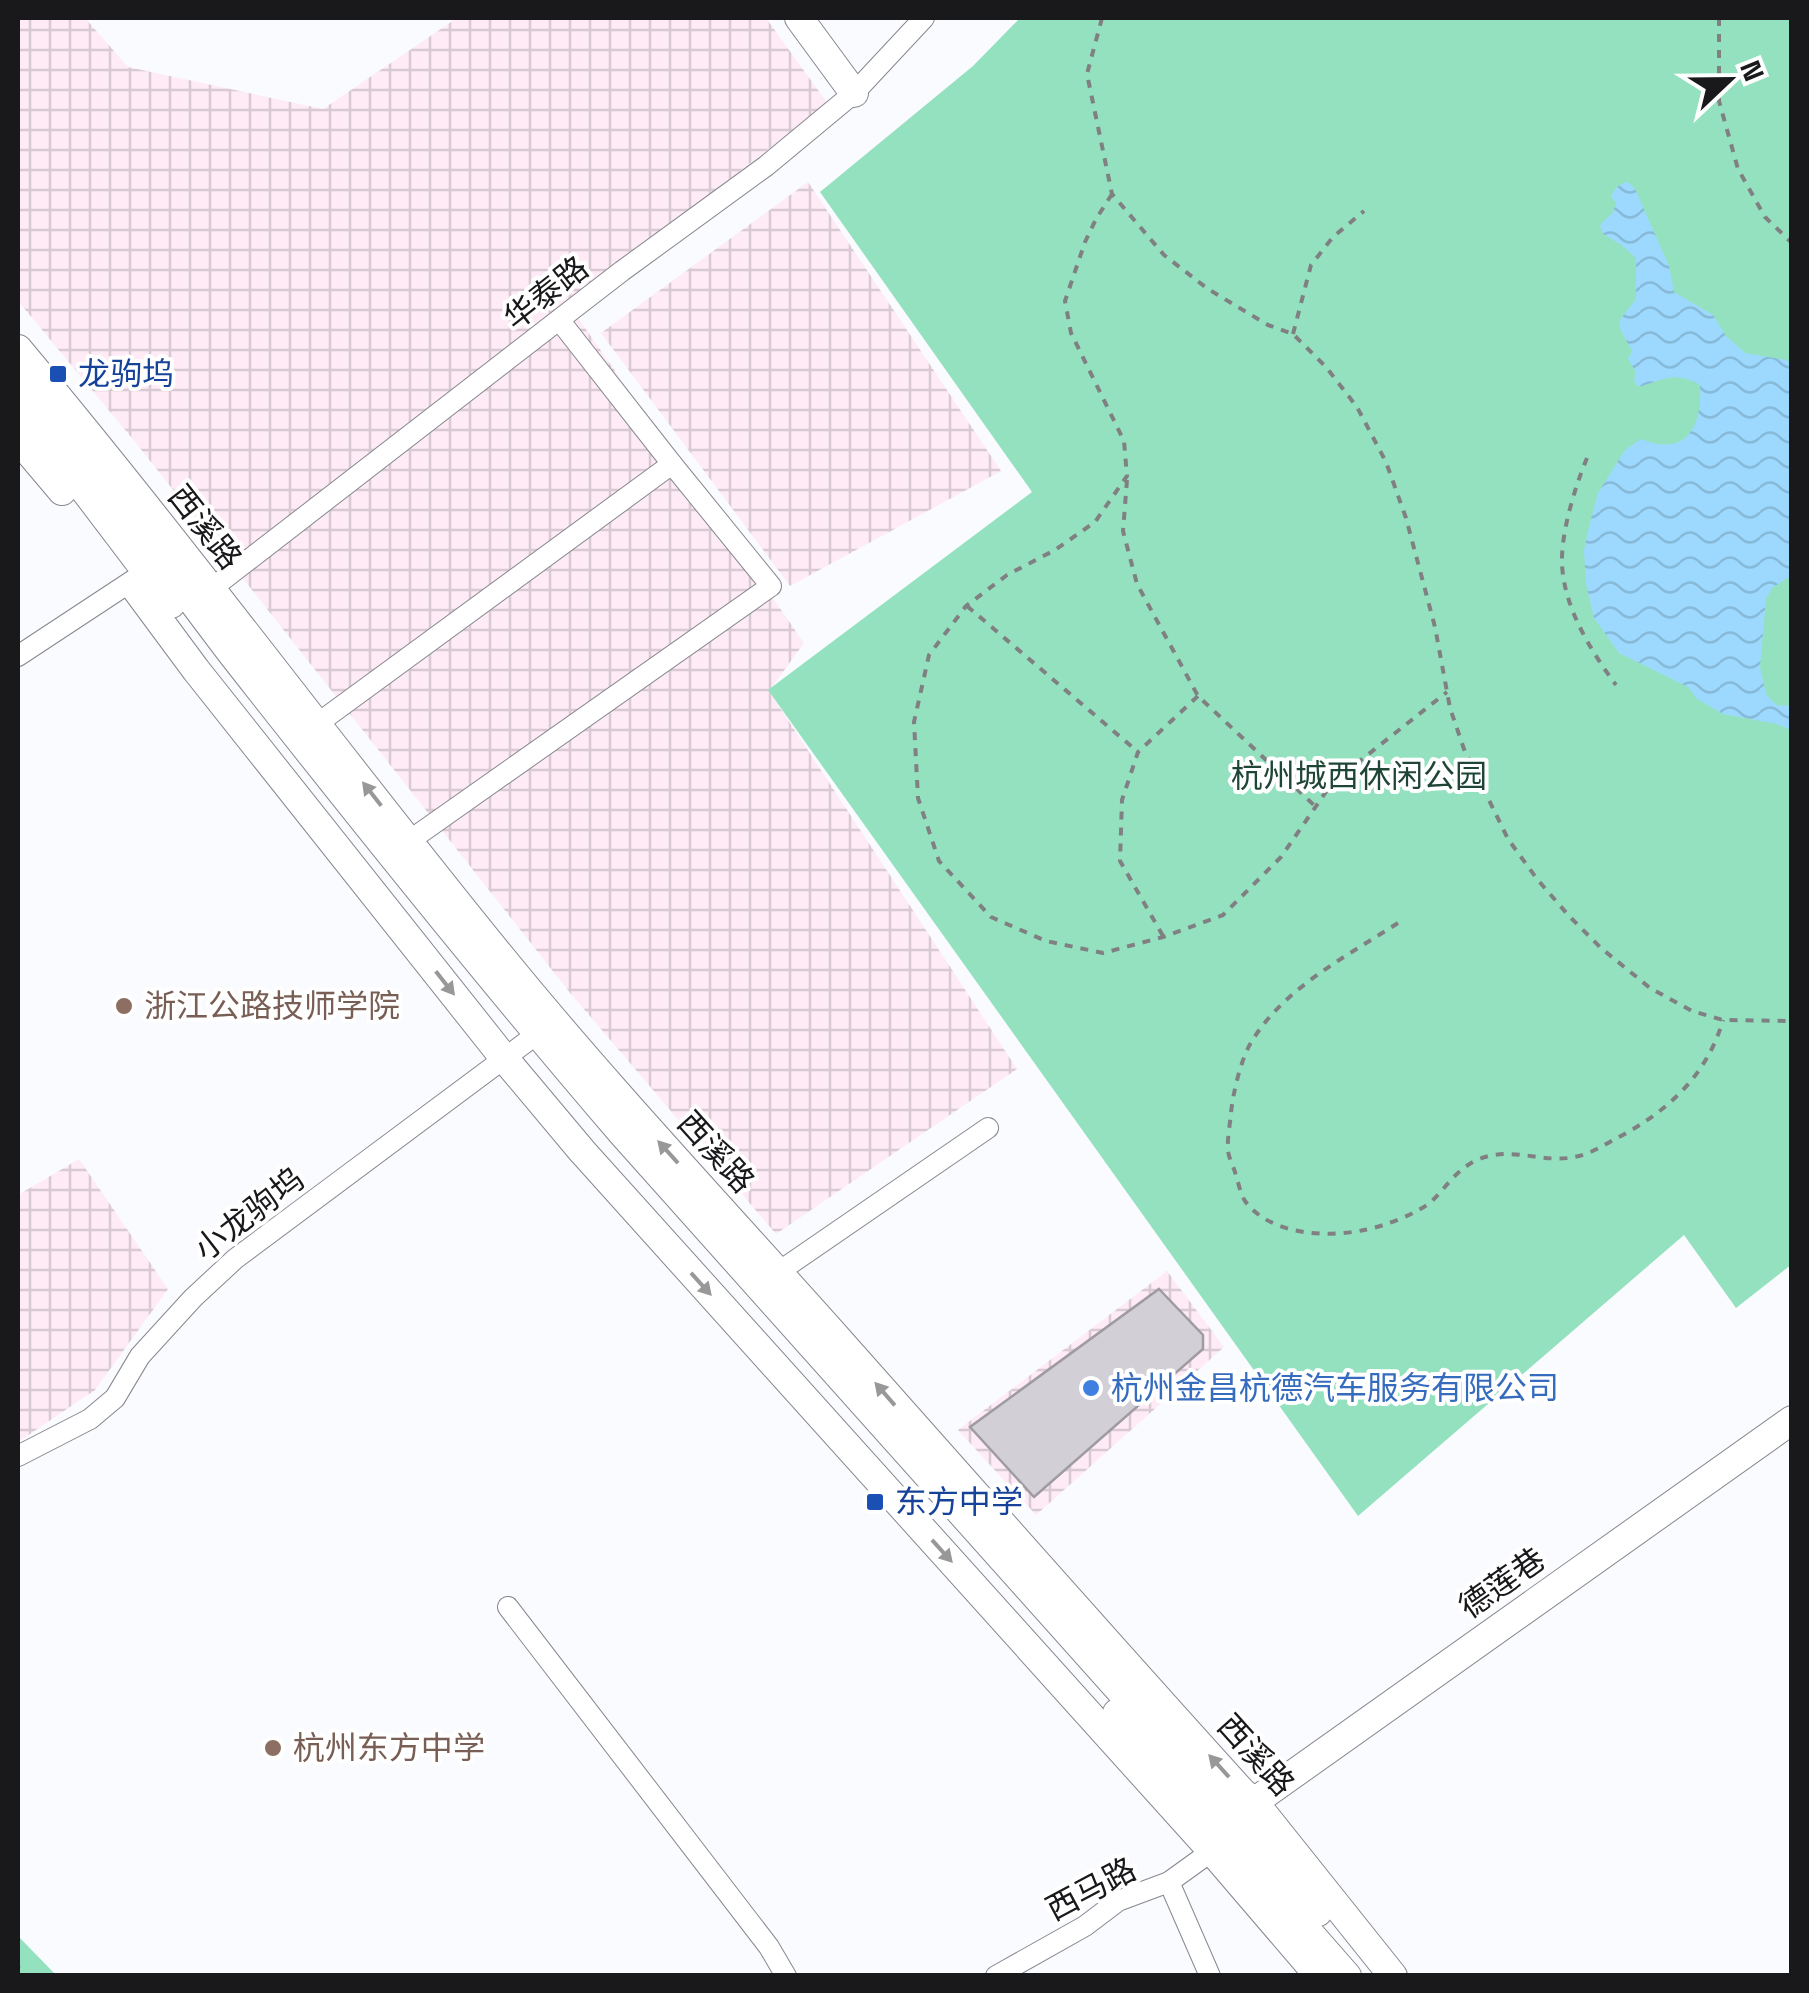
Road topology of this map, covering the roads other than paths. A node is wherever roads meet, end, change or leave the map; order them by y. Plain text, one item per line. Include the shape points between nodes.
1 (799, 18) edge
2 (924, 18) edge
3 (854, 94) junction
4 (560, 320) junction
5 (18, 349) edge
6 (18, 380) edge
7 (18, 409) edge
8 (18, 439) edge
9 (672, 464) junction
10 (138, 576) junction
11 (201, 596) junction
12 (18, 656) edge
13 (317, 724) junction
14 (409, 840) junction
15 (521, 1045) junction
16 (988, 1128) dead end
17 (777, 1272) junction
18 (1792, 1420) edge
19 (18, 1456) edge
20 (508, 1607) dead end
21 (1254, 1802) junction
22 (1212, 1851) junction
23 (1169, 1882) junction
24 (786, 1976) edge
25 (996, 1976) edge
26 (1210, 1976) edge
27 (1319, 1976) edge
28 (1346, 1976) edge
29 (1370, 1976) edge
30 (1393, 1976) edge

1 - 3 street
2 - 3 street, 华泰路
3 - 4 street, 华泰路
4 - 9 street
4 - 11 street, 华泰路
5 - 11 street, 西溪路 via 92,437
6 - 11 street, 西溪路
7 - 10 street, 西溪路 via 48,442
8 - 10 street, 西溪路
9 - 13 street
9 - 14 street via 771,586
10 - 12 street
10 -> 15 street, 西溪路
11 - 13 street, 西溪路
11 - 15 street, 西溪路
14 -> 13 street, 西溪路
17 -> 14 street, 西溪路 via 577,1048
15 - 19 street, 小龙驹坞 via 235,1259 140,1356 115,1398 90,1419
15 -> 22 street, 西溪路 via 582,1151
15 - 28 street, 西溪路
15 - 29 street, 西溪路 via 622,1133
16 - 17 street
21 -> 17 street, 西溪路
18 - 21 street, 德莲巷
20 - 24 street
21 - 30 street, 西溪路
22 - 23 street, 西马路
22 - 27 street, 西溪路
23 - 25 street, 西马路 via 1118,1901
23 - 26 street

